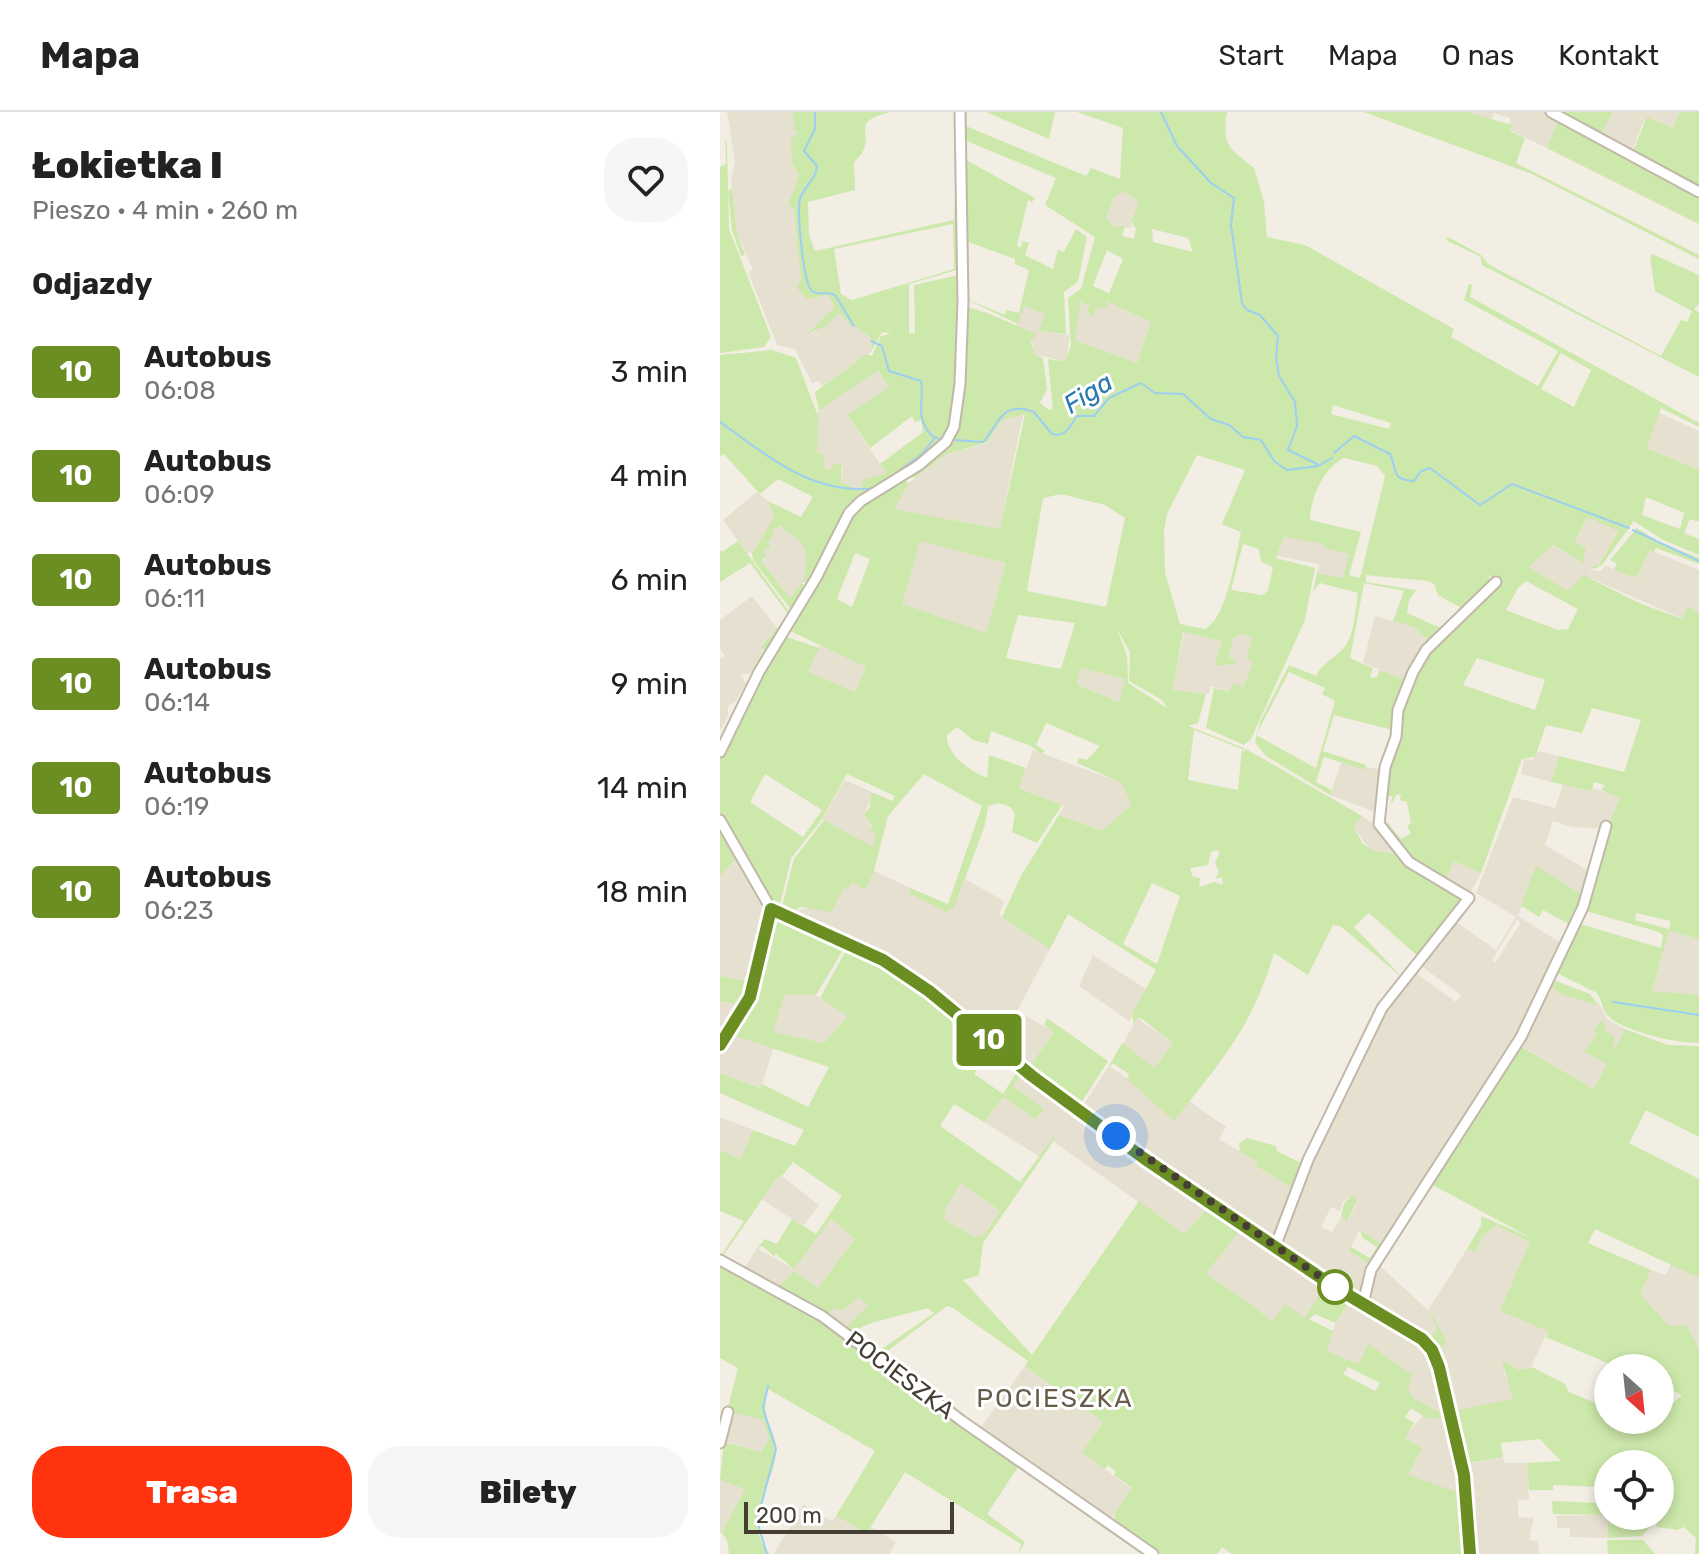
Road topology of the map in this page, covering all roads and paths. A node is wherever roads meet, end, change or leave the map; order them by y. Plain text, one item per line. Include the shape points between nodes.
1 (960, 112) edge
2 (1551, 112) edge
3 (1699, 192) edge
4 (1496, 582) dead end
5 (720, 752) edge
6 (720, 820) edge
7 (1606, 826) dead end
8 (771, 909) junction
9 (720, 1045) edge
10 (1275, 1247) junction
11 (720, 1260) edge
12 (1363, 1304) junction
13 (728, 1412) dead end
14 (720, 1443) edge
15 (1153, 1554) edge
16 (1470, 1554) edge

1 - 5 street via 963,302 954,427 946,442 919,465 849,513
2 - 3 street
4 - 10 street via 1426,650 1413,672 1385,767 1379,824 1409,862 1469,898 1382,1008 1308,1160
6 - 8 street
7 - 12 street via 1583,907 1521,1037 1371,1270
8 - 9 street via 750,997
8 - 10 street via 883,960 944,1001 1048,1088
10 - 12 street
11 - 15 street, POCIESZKA via 822,1316
12 - 16 street via 1432,1350 1464,1475
13 - 14 street

